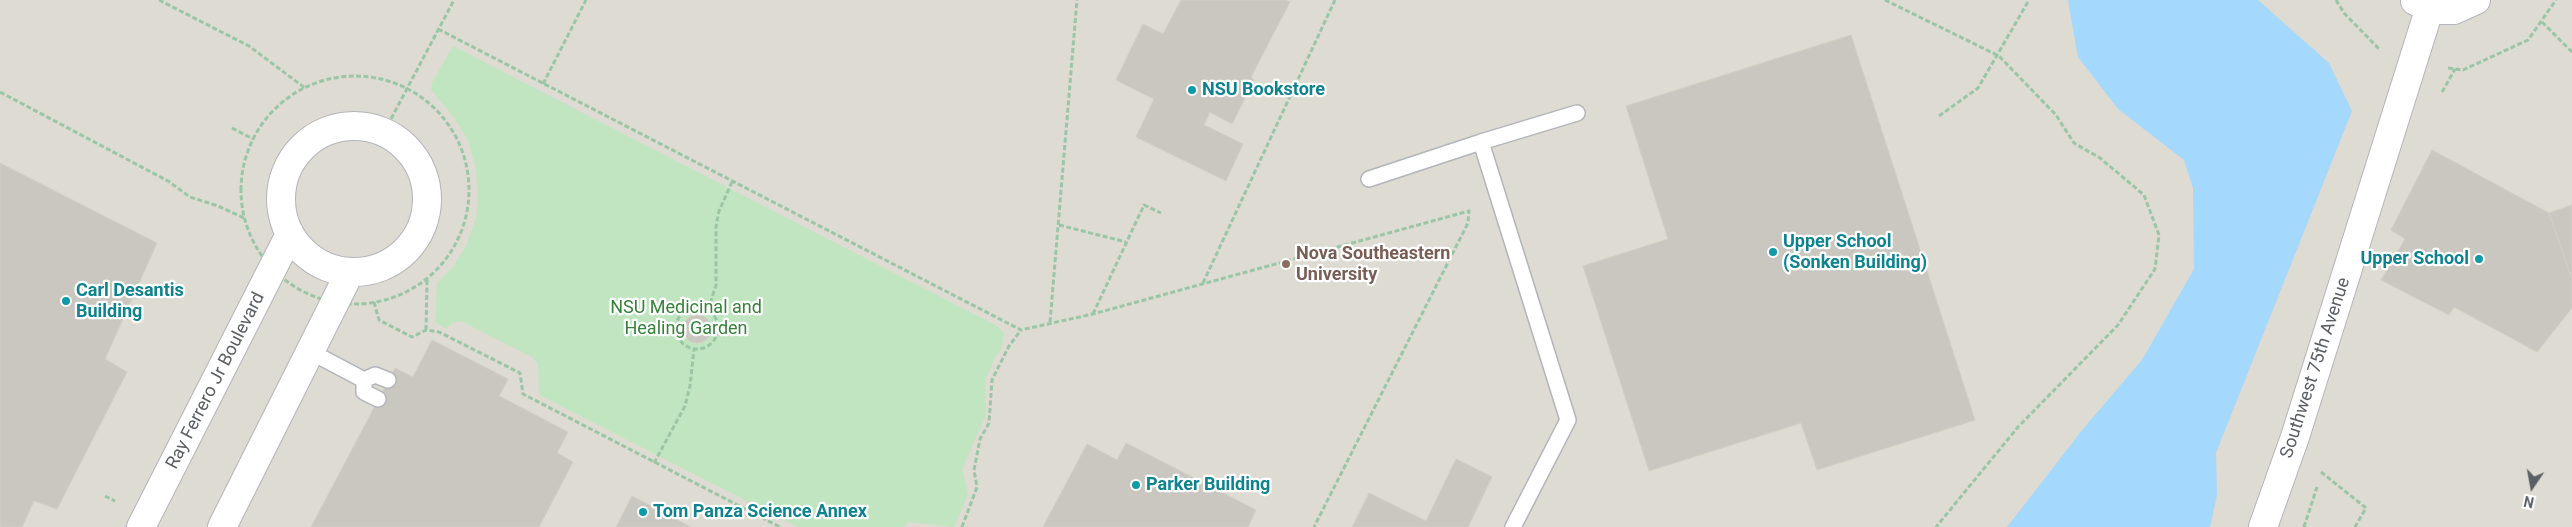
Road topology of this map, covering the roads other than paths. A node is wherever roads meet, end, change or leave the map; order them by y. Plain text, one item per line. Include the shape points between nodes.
1 (2476, 0) edge
2 (2422, 4) edge
3 (1577, 113) dead end
4 (1481, 142) junction
5 (1369, 179) dead end
6 (290, 234) junction
7 (350, 272) junction
8 (311, 352) junction
9 (364, 380) junction
10 (388, 380) dead end
11 (378, 400) dead end
12 (141, 527) edge
13 (222, 527) edge
14 (1513, 527) edge
15 (2263, 527) edge

1 - 2 street, Southwest 75th Avenue via 2454,10 2436,10
2 - 15 street, Southwest 75th Avenue via 2295,437
3 - 4 lane
4 - 5 lane
4 - 14 lane via 1568,420
6 - 7 street via 312,258 326,266
6 - 7 street via 282,213 281,190 288,168 300,149 318,135 339,127 362,126 384,132 405,146 420,166 427,190 426,216 416,239 399,258 376,269
6 - 12 street, Ray Ferrero Jr Boulevard
7 - 8 street
8 - 9 lane
8 - 13 street
9 - 10 lane via 375,375
9 - 11 lane via 364,392

